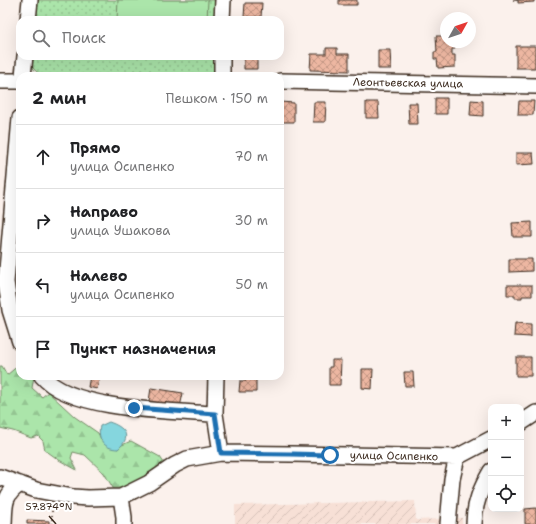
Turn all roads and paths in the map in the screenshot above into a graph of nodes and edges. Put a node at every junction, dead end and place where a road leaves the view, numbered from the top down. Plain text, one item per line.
1 (30, 0) edge
2 (222, 0) edge
3 (28, 16) edge
4 (222, 16) edge
5 (25, 60) edge
6 (222, 60) edge
7 (24, 72) edge
8 (222, 72) edge
9 (0, 81) edge
10 (16, 81) edge
11 (284, 81) edge
12 (536, 86) edge
13 (16, 165) edge
14 (16, 329) edge
15 (47, 380) edge
16 (216, 380) edge
17 (215, 414) junction
18 (489, 440) edge
19 (221, 453) junction
20 (457, 457) junction
21 (488, 476) edge
22 (0, 477) edge
23 (20, 484) junction
24 (52, 493) junction
25 (121, 498) junction
26 (4, 524) edge
27 (52, 524) edge
28 (124, 524) edge
29 (448, 524) edge
30 (474, 524) edge

1 - 3 street
2 - 4 street
5 - 7 street
6 - 8 street
9 - 10 street
11 - 12 street, Леонтьевская улица
13 - 14 street
15 - 17 street
16 - 17 street
17 - 19 street
18 - 20 street, улица Осипенко
19 - 20 street, улица Осипенко
19 - 25 street, улица Осипенко
20 - 29 street
21 - 30 street
22 - 23 street
23 - 24 street
23 - 26 street
24 - 25 street
24 - 27 path
25 - 28 street

